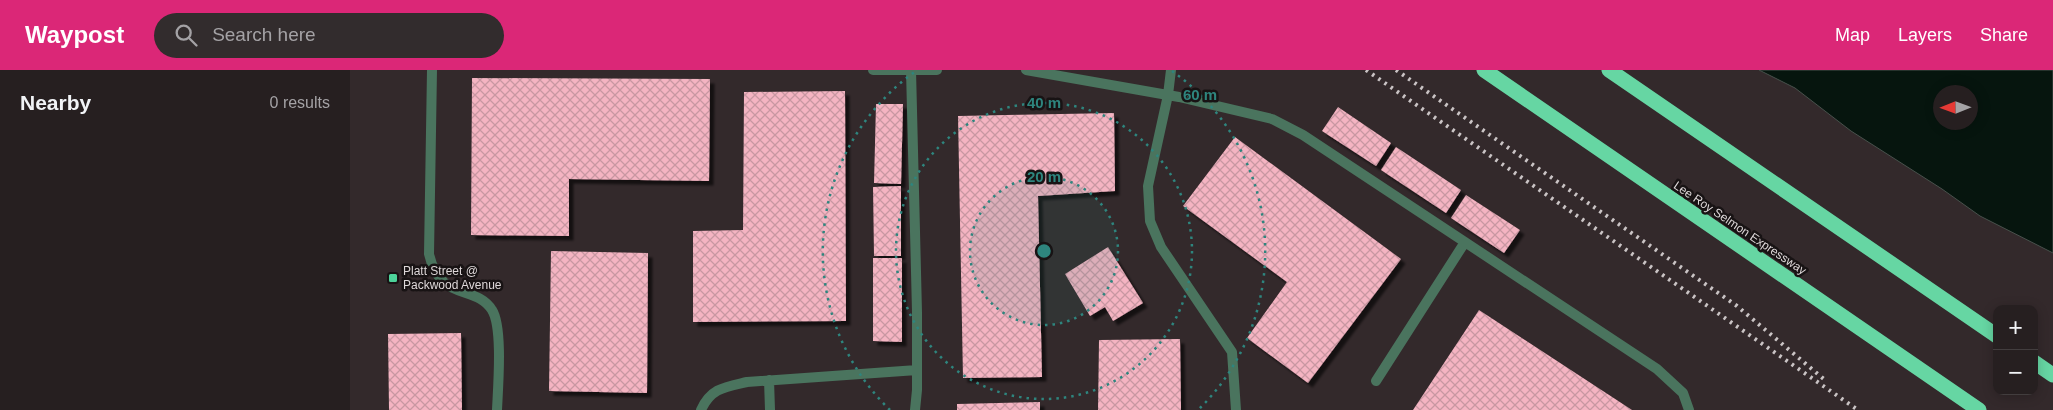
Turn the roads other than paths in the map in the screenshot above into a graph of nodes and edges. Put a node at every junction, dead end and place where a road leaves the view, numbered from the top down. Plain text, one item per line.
1 (432, 70) edge
2 (873, 70) edge
3 (911, 70) edge
4 (937, 70) edge
5 (1026, 70) edge
6 (1171, 70) edge
7 (1484, 70) edge
8 (1609, 70) edge
9 (1168, 95) junction
10 (1465, 242) junction
11 (1993, 333) edge
12 (2038, 365) edge
13 (917, 370) junction
14 (2053, 375) edge
15 (769, 380) junction
16 (1376, 381) dead end
17 (497, 410) edge
18 (701, 410) edge
19 (770, 410) edge
20 (915, 410) edge
21 (1236, 410) edge
22 (1689, 410) edge
23 (1979, 410) edge

1 - 17 lane
2 - 3 lane
3 - 4 lane
3 - 13 lane
5 - 9 lane
6 - 9 lane
7 - 23 highway, Lee Roy Selmon Expressway
8 - 11 highway
9 - 10 lane
9 - 21 lane
10 - 16 lane
10 - 22 lane
12 - 14 highway
13 - 15 lane
13 - 20 lane
15 - 18 lane
15 - 19 lane

